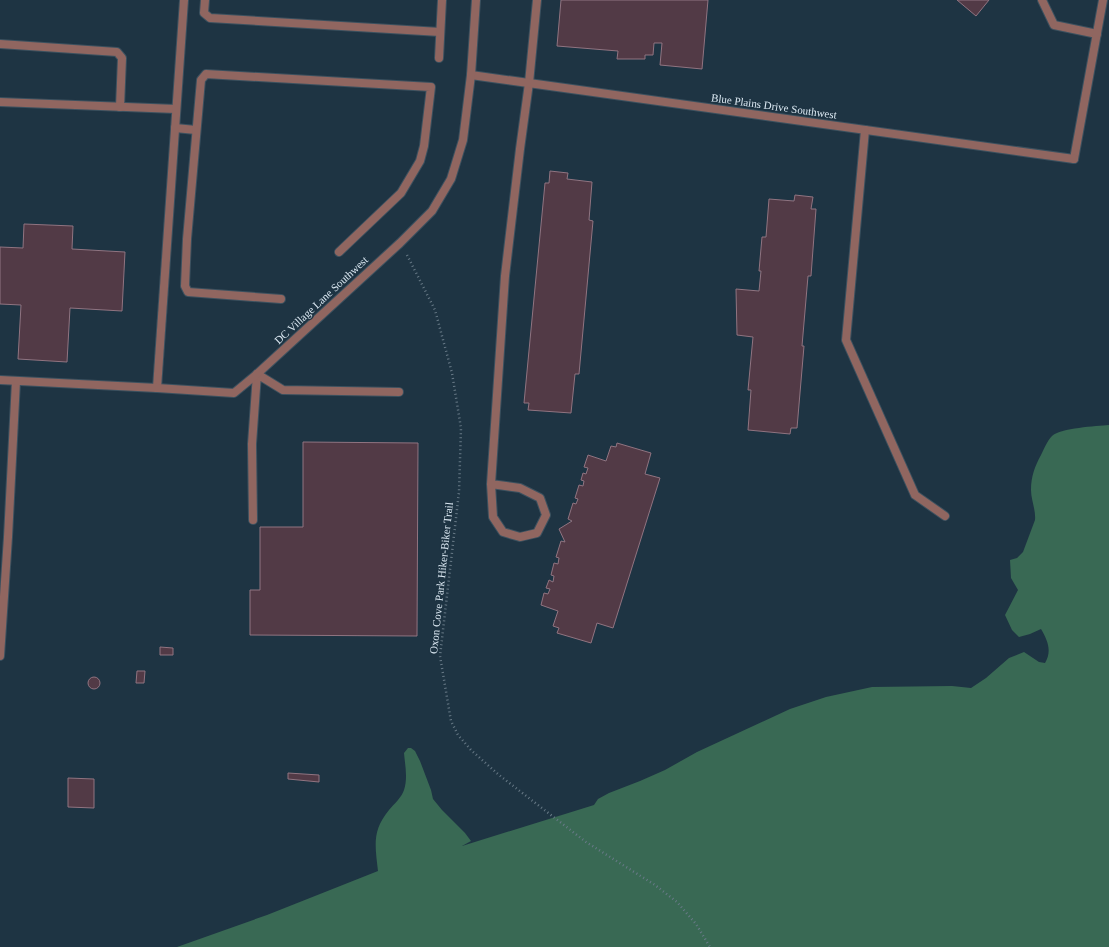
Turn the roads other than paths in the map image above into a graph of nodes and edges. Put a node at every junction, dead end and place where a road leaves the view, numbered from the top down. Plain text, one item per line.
1 (184, 0) edge
2 (204, 0) edge
3 (442, 0) edge
4 (476, 0) edge
5 (537, 0) edge
6 (1042, 0) edge
7 (1104, 0) edge
8 (440, 32) junction
9 (1097, 34) junction
10 (0, 44) edge
11 (439, 58) dead end
12 (471, 75) junction
13 (529, 83) junction
14 (0, 102) edge
15 (120, 107) junction
16 (176, 109) junction
17 (175, 128) junction
18 (196, 130) junction
19 (865, 130) junction
20 (339, 252) dead end
21 (281, 299) dead end
22 (257, 374) junction
23 (0, 380) edge
24 (16, 381) junction
25 (157, 388) junction
26 (399, 392) dead end
27 (491, 484) junction
28 (945, 516) dead end
29 (253, 520) dead end
30 (0, 656) edge

1 - 16 street
2 - 8 street
3 - 8 street
4 - 12 street, DC Village Lane Southwest
5 - 13 street
6 - 9 street
7 - 9 street
8 - 11 street
9 - 19 street, Blue Plains Drive Southwest
10 - 15 street
12 - 13 street, Blue Plains Drive Southwest
12 - 22 street, DC Village Lane Southwest
13 - 19 street, Blue Plains Drive Southwest
13 - 27 street
14 - 15 street
15 - 16 street
16 - 17 street
17 - 18 street
17 - 25 street
18 - 20 street
18 - 21 street
19 - 28 street
22 - 25 street, DC Village Lane Southwest
22 - 26 street
22 - 29 street
23 - 24 street, DC Village Lane Southwest
24 - 25 street, DC Village Lane Southwest
24 - 30 street
27 - 27 street

